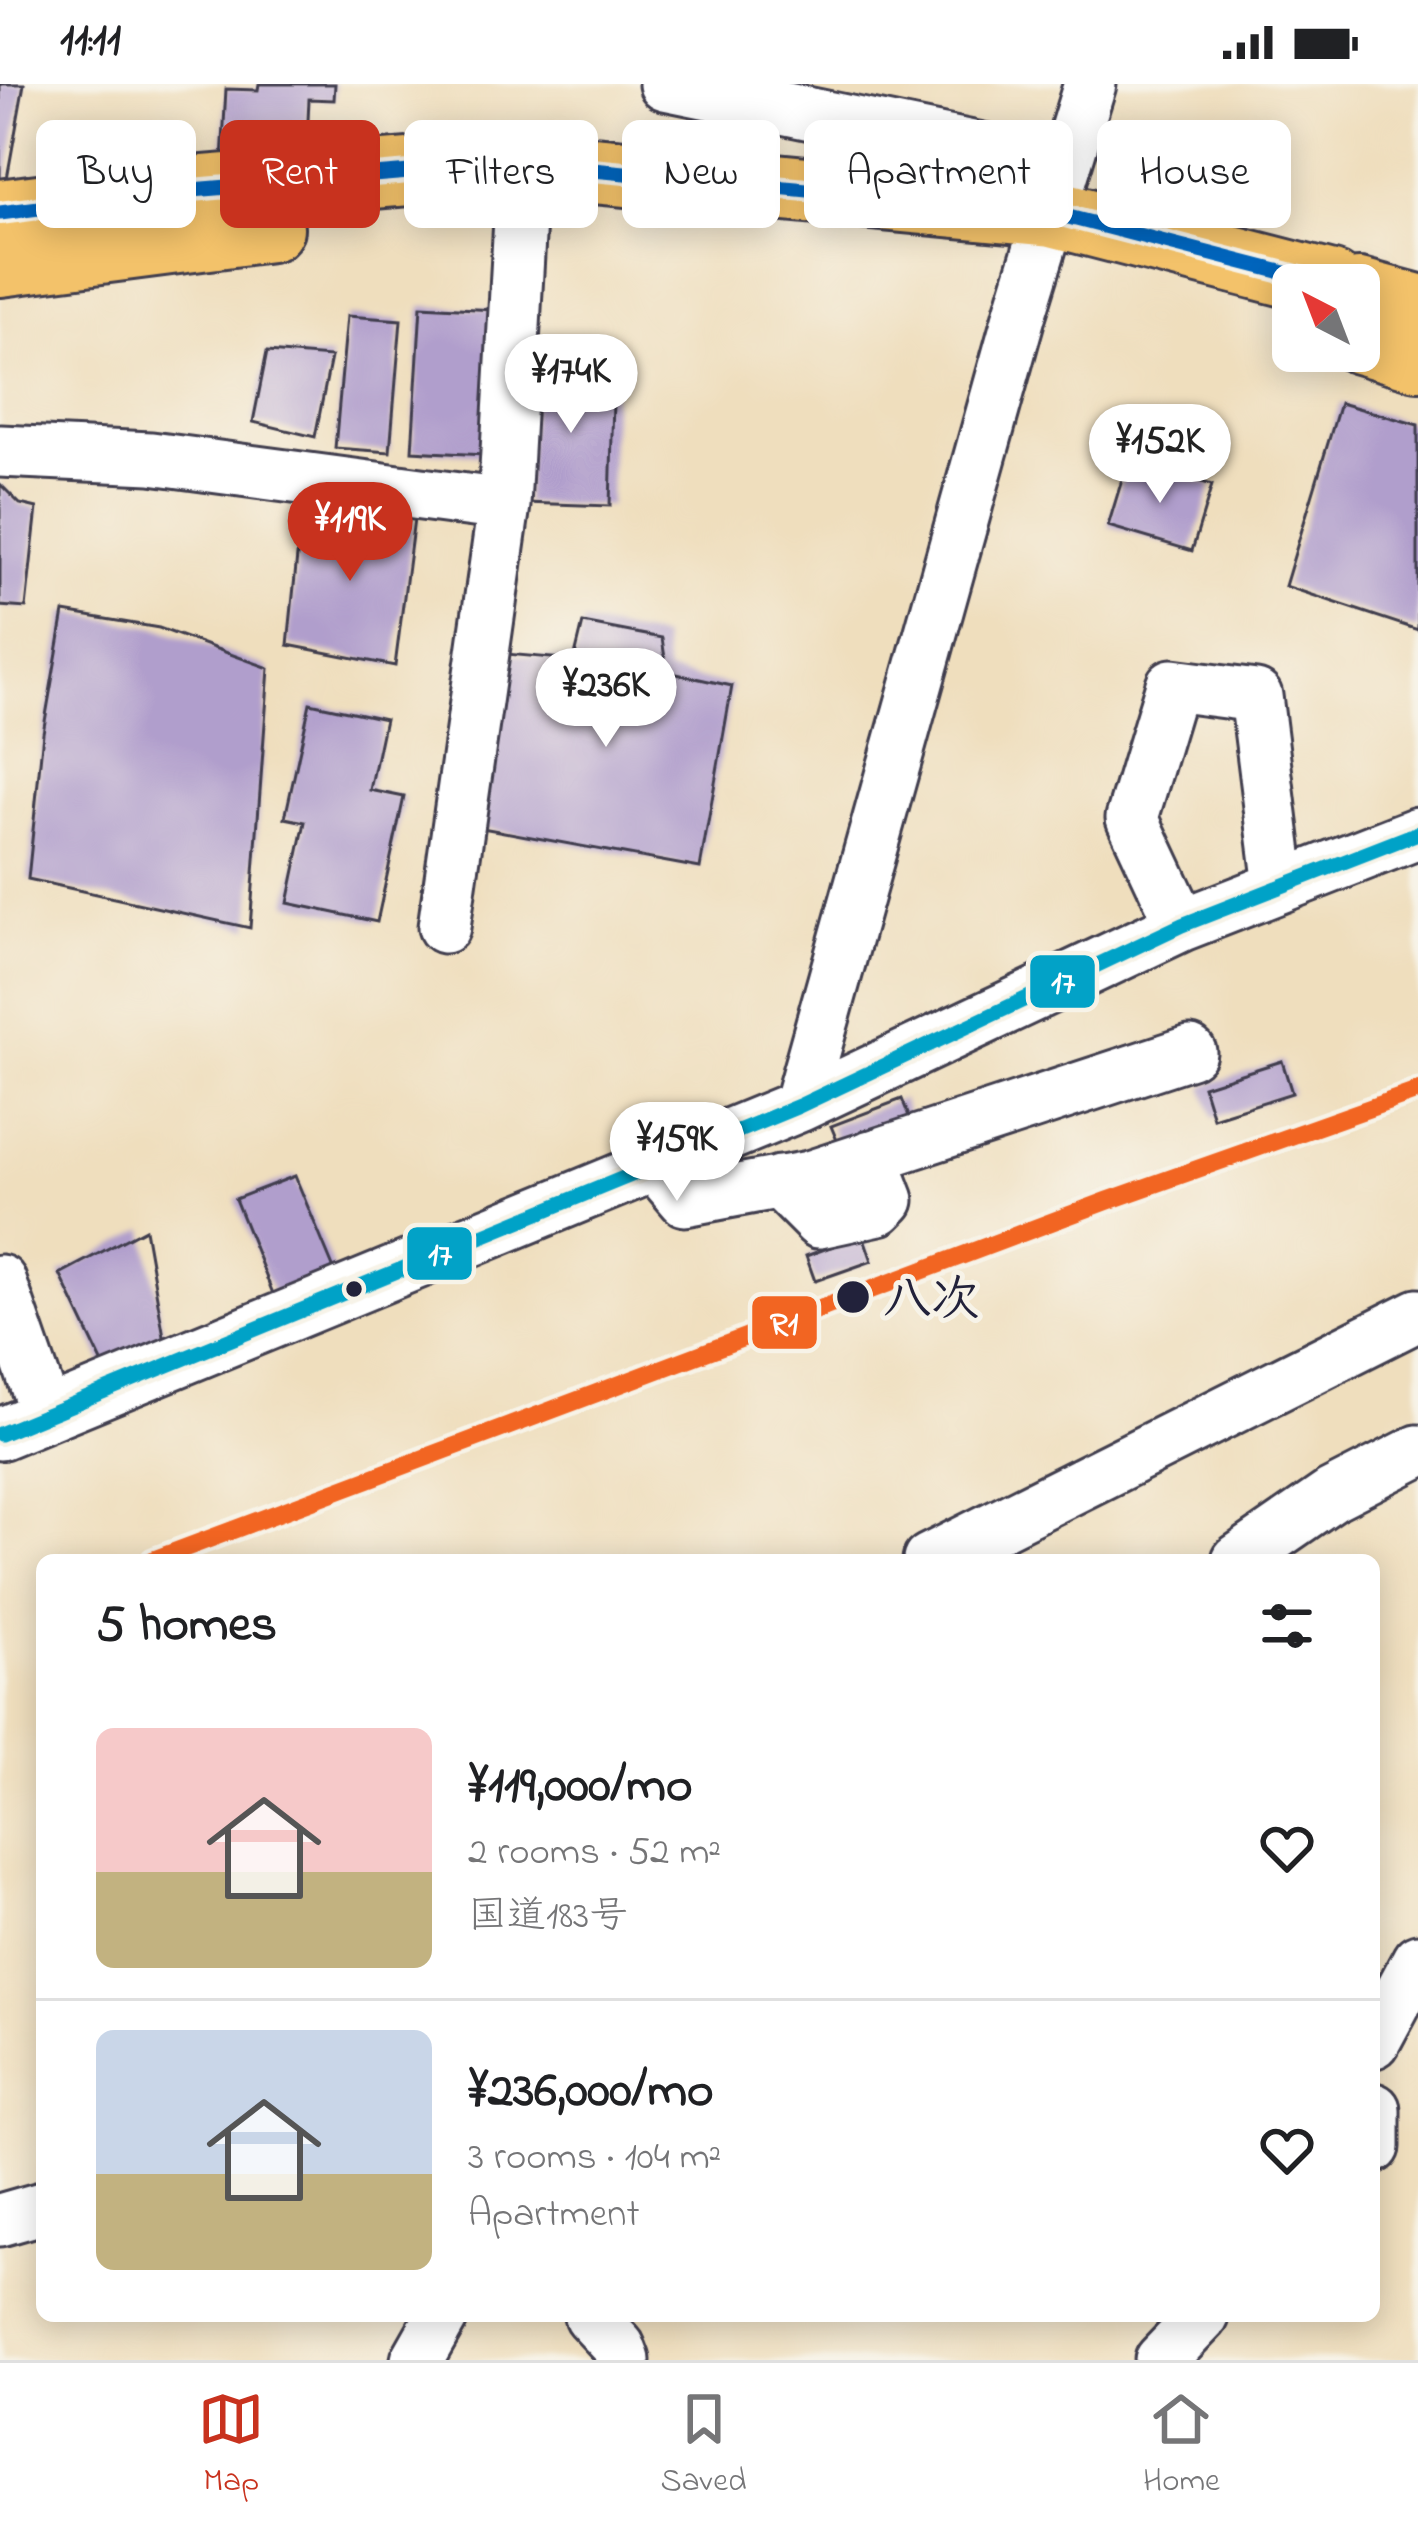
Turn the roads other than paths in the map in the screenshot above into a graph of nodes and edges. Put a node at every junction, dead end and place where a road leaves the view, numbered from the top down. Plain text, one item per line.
1 (664, 84) edge
2 (1090, 84) edge
3 (804, 130) edge
4 (1073, 141) edge
5 (804, 189) edge
6 (598, 202) edge
7 (804, 206) edge
8 (0, 213) edge
9 (404, 215) edge
10 (1073, 217) edge
11 (1073, 221) edge
12 (519, 228) edge
13 (1047, 228) edge
14 (0, 263) edge
15 (1272, 269) edge
16 (1380, 298) edge
17 (1418, 308) edge
18 (1272, 311) edge
19 (1380, 346) edge
20 (1418, 357) edge
21 (0, 451) edge
22 (504, 506) junction
23 (1418, 833) edge
24 (1297, 880) junction
25 (1182, 925) junction
26 (444, 927) dead end
27 (1190, 1052) dead end
28 (799, 1106) junction
29 (656, 1166) junction
30 (0, 1281) edge
31 (1418, 1315) edge
32 (46, 1414) junction
33 (0, 1434) edge
34 (1418, 1450) edge
35 (940, 1554) edge
36 (1247, 1554) edge
37 (1418, 1960) edge
38 (1380, 2031) edge
39 (36, 2210) edge
40 (0, 2220) edge
41 (439, 2322) edge
42 (596, 2322) edge
43 (1197, 2322) edge
44 (417, 2360) edge
45 (624, 2360) edge
46 (1160, 2360) edge

1 - 3 street
2 - 4 street
5 - 8 highway
6 - 7 highway
9 - 14 highway
10 - 15 highway
11 - 18 highway
12 - 22 street
13 - 28 street
16 - 17 highway
19 - 20 highway
21 - 22 street
22 - 26 street
23 - 24 street
24 - 25 street
24 - 25 street
25 - 28 street
27 - 29 street
28 - 29 street
29 - 32 street
30 - 32 street
31 - 35 street
32 - 33 street
34 - 36 street
37 - 38 street
39 - 40 street
41 - 44 street
42 - 45 street
43 - 46 street

